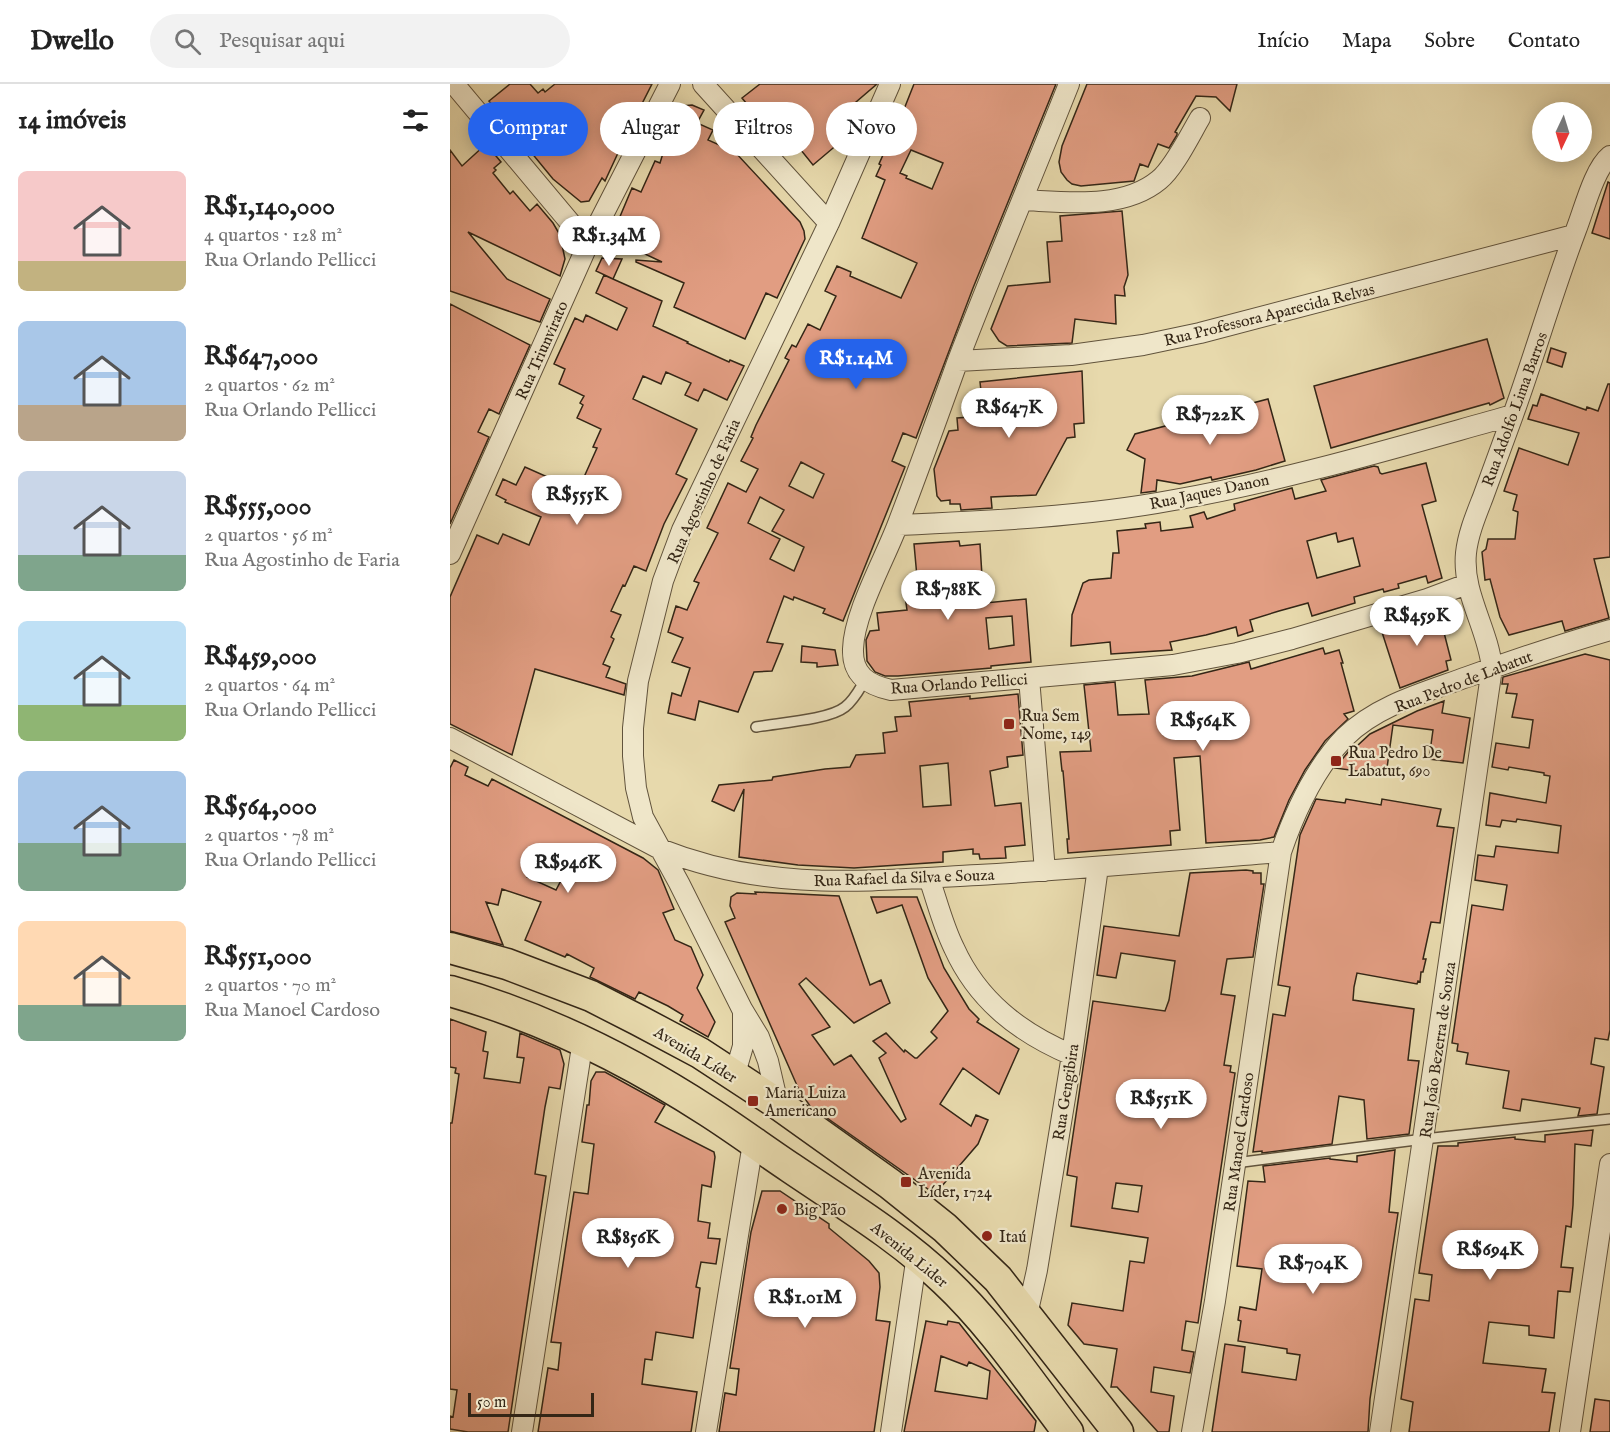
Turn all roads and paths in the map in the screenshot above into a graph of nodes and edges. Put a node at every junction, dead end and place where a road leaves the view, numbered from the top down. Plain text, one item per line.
1 (454, 84) edge
2 (670, 84) edge
3 (703, 84) edge
4 (890, 84) edge
5 (1069, 84) edge
6 (1200, 118) dead end
7 (1610, 156) edge
8 (1023, 200) junction
9 (829, 223) junction
10 (1574, 235) junction
11 (588, 244) junction
12 (958, 362) junction
13 (1513, 415) junction
14 (898, 525) junction
15 (450, 554) edge
16 (1467, 584) junction
17 (1610, 630) edge
18 (1492, 668) junction
19 (1029, 678) junction
20 (865, 680) junction
21 (756, 727) dead end
22 (450, 738) edge
23 (660, 849) junction
24 (1281, 852) junction
25 (1098, 867) junction
26 (1045, 871) junction
27 (929, 878) junction
28 (450, 948) edge
29 (450, 991) edge
30 (742, 1009) junction
31 (583, 1041) junction
32 (1072, 1055) junction
33 (734, 1077) junction
34 (778, 1104) junction
35 (1610, 1119) edge
36 (1424, 1138) junction
37 (753, 1143) junction
38 (1235, 1164) junction
39 (1610, 1164) edge
40 (917, 1255) junction
41 (1027, 1315) junction
42 (522, 1432) edge
43 (706, 1432) edge
44 (891, 1432) edge
45 (1068, 1432) edge
46 (1118, 1432) edge
47 (1192, 1432) edge
48 (1380, 1432) edge
49 (1570, 1432) edge

1 - 11 street
2 - 11 street, Rua Triunvirato
3 - 9 street
4 - 9 street, Rua Agostinho de Faria
5 - 8 street
6 - 8 street
7 - 10 street, Rua Adolfo Lima Barros
8 - 12 street
9 - 23 street, Rua Agostinho de Faria
10 - 12 street, Rua Professora Aparecida Relvas
10 - 13 street, Rua Adolfo Lima Barros
11 - 15 street, Rua Triunvirato
12 - 14 street
13 - 14 street, Rua Jaques Danon
13 - 16 street, Rua Adolfo Lima Barros
14 - 20 street
16 - 18 street, Rua Adolfo Lima Barros
16 - 19 street, Rua Orlando Pellicci
17 - 18 street, Rua Pedro de Labatut
18 - 24 street, Rua Pedro de Labatut
18 - 36 street, Rua João Bezerra de Souza
19 - 20 street, Rua Orlando Pellicci
19 - 26 street
20 - 21 lane
22 - 23 street, Rua Rafael da Silva e Souza
23 - 27 street, Rua Rafael da Silva e Souza
23 - 30 street, Rua Agostinho de Faria
24 - 25 street, Rua Rafael da Silva e Souza
24 - 38 street, Rua Manoel Cardoso
25 - 26 street, Rua Rafael da Silva e Souza
25 - 32 street, Rua Gengibira
26 - 27 street, Rua Rafael da Silva e Souza
27 - 32 street
28 - 33 main road, Avenida Líder
29 - 31 main road
30 - 33 street, Rua Agostinho de Faria
30 - 34 street, Rua Agostinho de Faria
31 - 37 main road, Avenida Lider
31 - 42 street
32 - 41 street, Rua Gengibira
33 - 34 main road, Avenida Líder
34 - 41 main road, Avenida Líder
35 - 36 lane
36 - 38 lane
36 - 48 street, Rua João Bezerra de Souza
37 - 40 main road, Avenida Lider
37 - 43 street
38 - 47 street, Rua Manoel Cardoso
39 - 49 street
40 - 44 street
40 - 45 main road, Avenida Lider
41 - 46 main road

